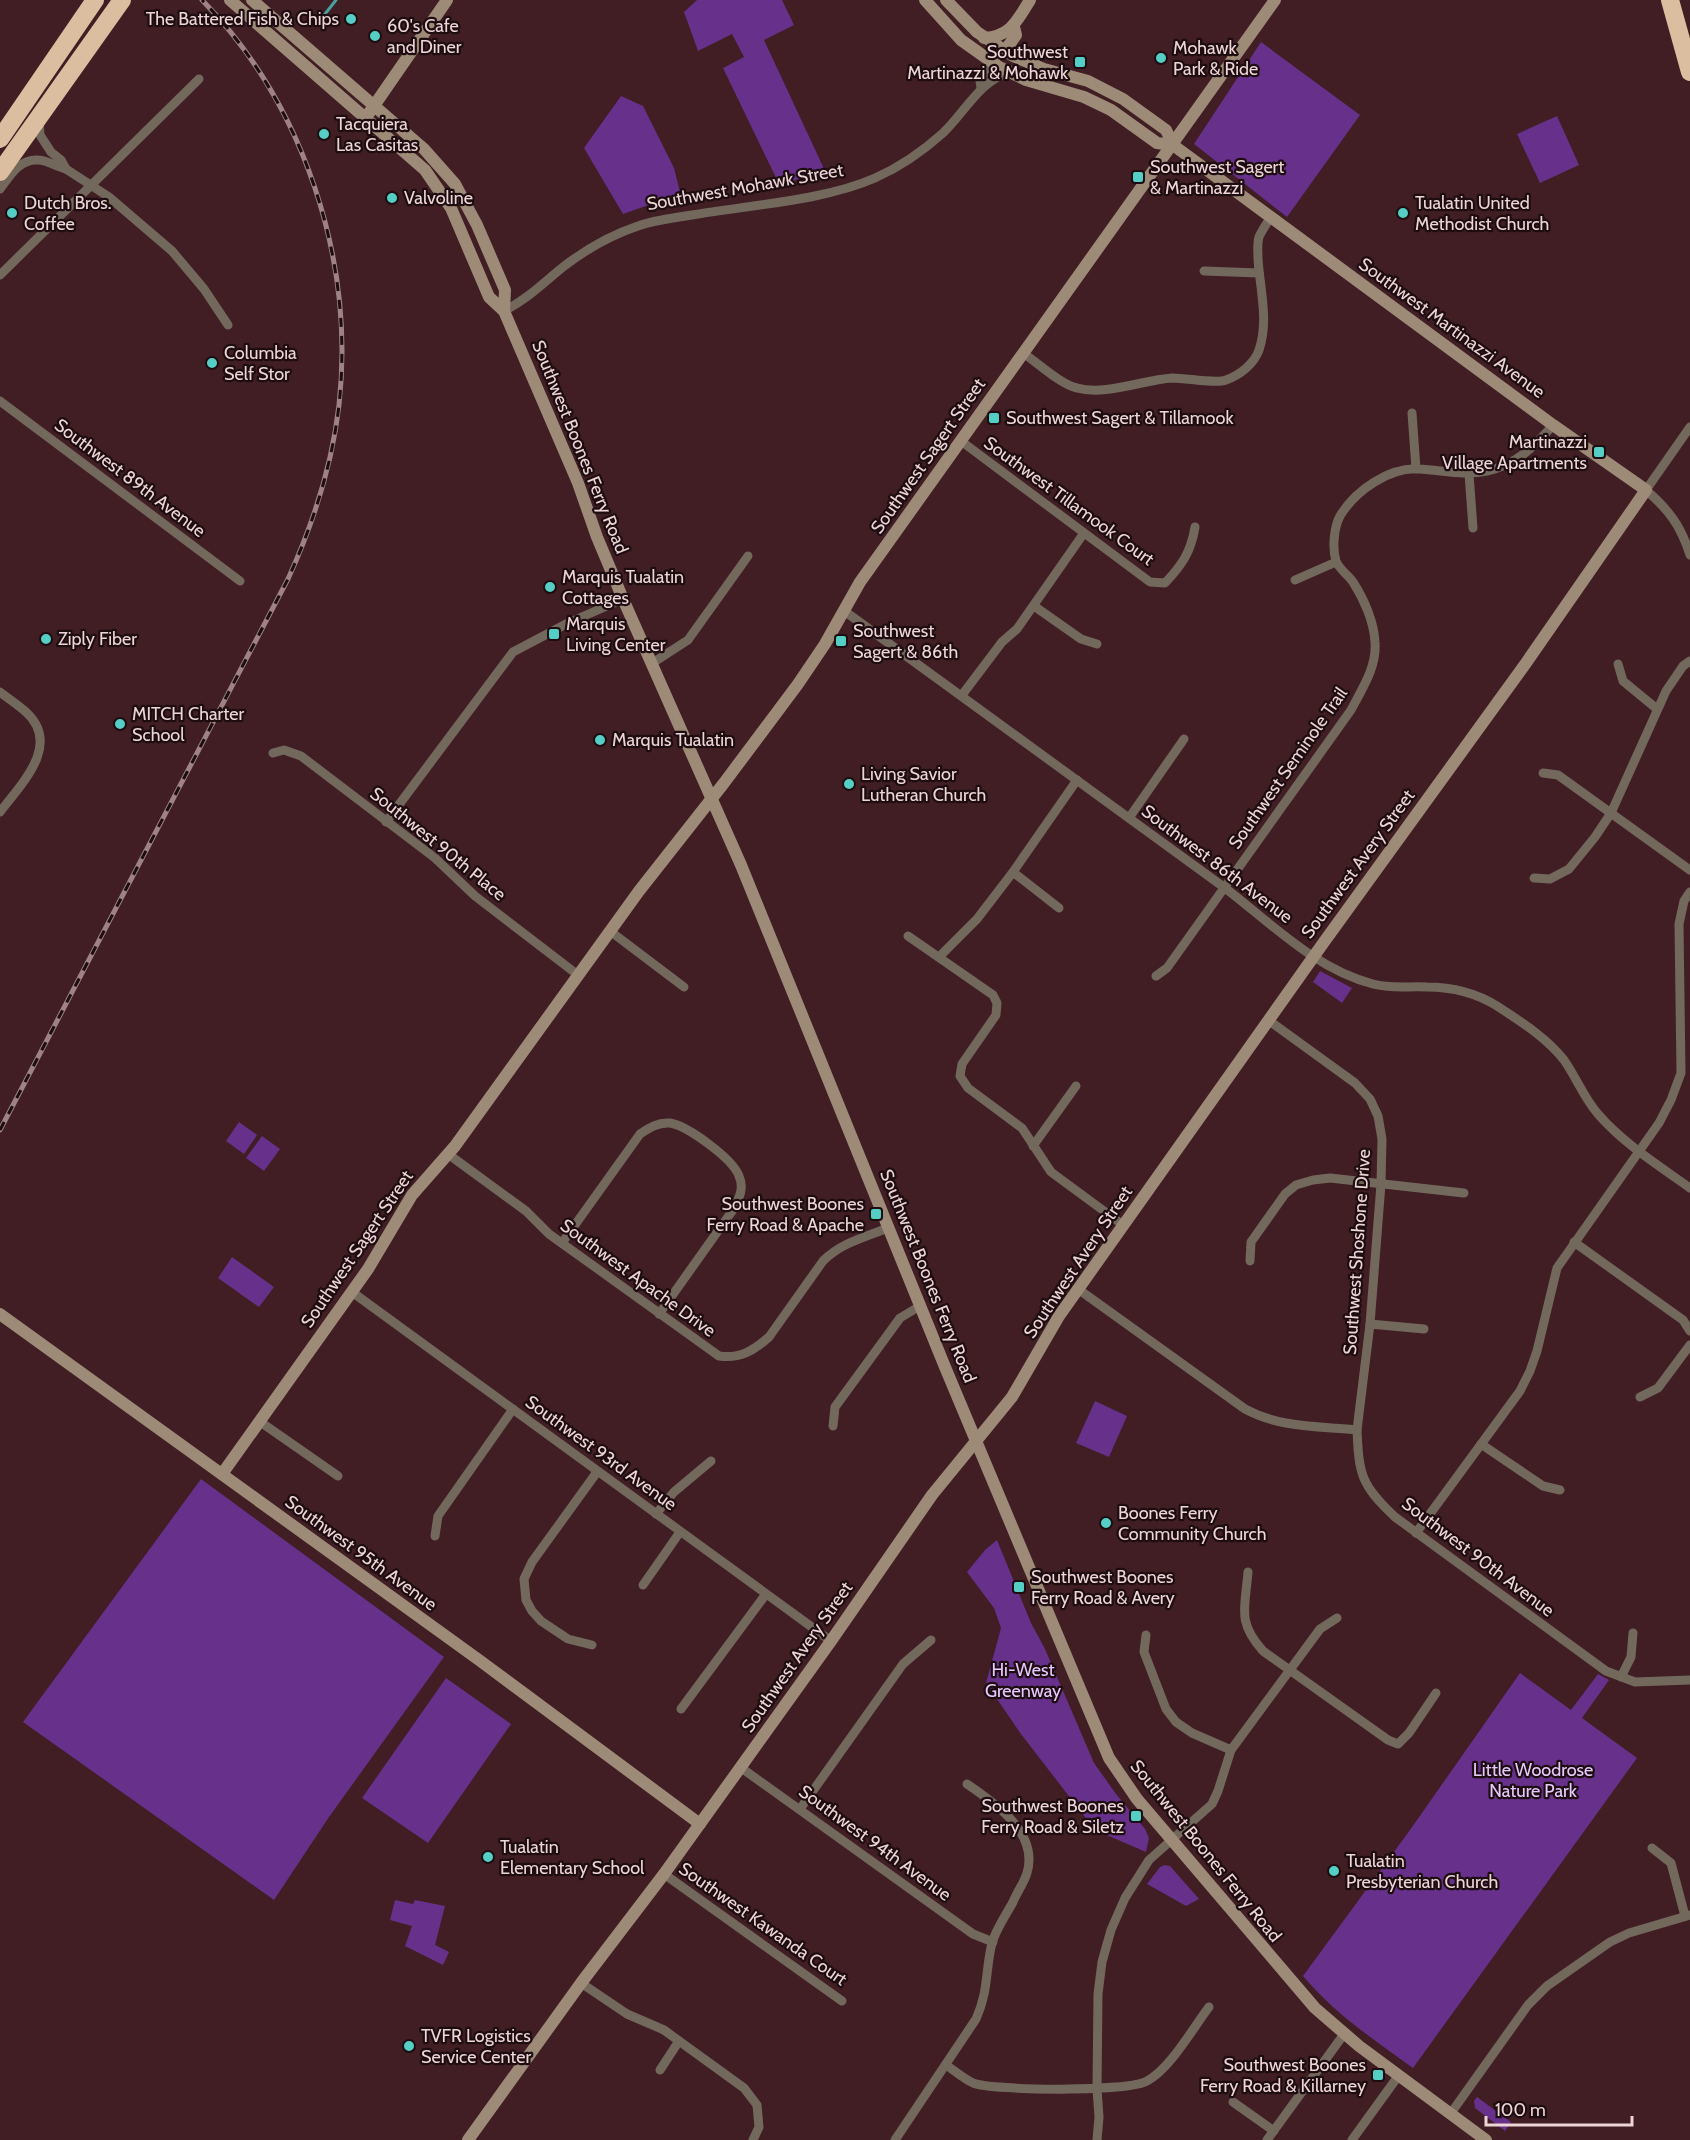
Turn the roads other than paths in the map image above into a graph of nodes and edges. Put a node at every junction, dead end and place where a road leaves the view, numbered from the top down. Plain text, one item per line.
1 (94, 0) edge
2 (122, 0) edge
3 (230, 0) edge
4 (252, 0) edge
5 (447, 0) edge
6 (925, 0) edge
7 (946, 0) edge
8 (1030, 0) edge
9 (1275, 0) edge
10 (1670, 0) edge
11 (1014, 27) junction
12 (984, 38) junction
13 (967, 45) junction
14 (1005, 51) junction
15 (991, 63) junction
16 (1690, 72) edge
17 (1008, 73) junction
18 (199, 79) dead end
19 (981, 88) junction
20 (373, 106) junction
21 (39, 117) junction
22 (366, 118) junction
23 (0, 139) edge
24 (1173, 145) junction
25 (66, 169) junction
26 (0, 172) edge
27 (91, 186) junction
28 (0, 189) edge
29 (1271, 217) junction
30 (1204, 271) dead end
31 (1259, 273) junction
32 (0, 275) edge
33 (504, 310) junction
34 (228, 325) dead end
35 (1023, 353) junction
36 (0, 401) edge
37 (1412, 413) dead end
38 (1553, 425) junction
39 (1690, 427) edge
40 (961, 441) junction
41 (1416, 469) junction
42 (1468, 474) junction
43 (1646, 490) junction
44 (1195, 527) dead end
45 (1473, 528) dead end
46 (1084, 533) junction
47 (748, 555) dead end
48 (1690, 555) edge
49 (1336, 562) junction
50 (1295, 579) dead end
51 (240, 580) dead end
52 (623, 599) junction
53 (1034, 606) junction
54 (843, 610) junction
55 (1097, 644) dead end
56 (1690, 661) edge
57 (651, 663) junction
58 (1618, 664) dead end
59 (0, 692) edge
60 (962, 696) junction
61 (1657, 709) junction
62 (1184, 739) dead end
63 (273, 753) dead end
64 (1543, 773) dead end
65 (1077, 780) junction
66 (712, 799) junction
67 (0, 812) edge
68 (1611, 813) junction
69 (1129, 818) junction
70 (386, 822) junction
71 (1690, 870) edge
72 (1013, 872) junction
73 (1534, 878) dead end
74 (1225, 888) junction
75 (1690, 892) edge
76 (1059, 908) dead end
77 (610, 931) junction
78 (908, 936) dead end
79 (1314, 956) junction
80 (939, 957) junction
81 (578, 975) junction
82 (1156, 976) dead end
83 (684, 987) dead end
84 (1268, 1020) junction
85 (1076, 1086) dead end
86 (1033, 1146) junction
87 (1638, 1151) junction
88 (448, 1154) junction
89 (1381, 1184) junction
90 (1690, 1188) edge
91 (1464, 1193) dead end
92 (1123, 1225) junction
93 (888, 1228) junction
94 (1574, 1242) junction
95 (562, 1244) junction
96 (1250, 1261) dead end
97 (1078, 1288) junction
98 (352, 1292) junction
99 (920, 1306) junction
100 (0, 1314) edge
101 (659, 1314) junction
102 (1370, 1324) junction
103 (1424, 1329) dead end
104 (1690, 1331) edge
105 (1690, 1345) edge
106 (1640, 1397) dead end
107 (513, 1409) junction
108 (260, 1421) junction
109 (833, 1426) dead end
110 (1357, 1430) junction
111 (976, 1442) junction
112 (1481, 1444) junction
113 (711, 1461) dead end
114 (597, 1472) junction
115 (222, 1474) junction
116 (338, 1476) dead end
117 (1560, 1490) dead end
118 (656, 1514) junction
119 (681, 1532) junction
120 (1416, 1533) junction
121 (435, 1536) dead end
122 (1248, 1572) dead end
123 (643, 1585) dead end
124 (766, 1594) junction
125 (1337, 1618) dead end
126 (1633, 1633) dead end
127 (1146, 1635) dead end
128 (931, 1640) dead end
129 (831, 1641) junction
130 (592, 1645) dead end
131 (1289, 1669) junction
132 (1621, 1677) junction
133 (1690, 1680) edge
134 (1436, 1693) dead end
135 (681, 1709) dead end
136 (1231, 1750) junction
137 (741, 1767) junction
138 (967, 1784) dead end
139 (801, 1809) junction
140 (700, 1824) junction
141 (1172, 1839) junction
142 (1652, 1848) dead end
143 (664, 1874) junction
144 (1688, 1916) edge
145 (993, 1942) junction
146 (581, 1983) junction
147 (842, 2001) dead end
148 (1209, 2007) dead end
149 (1344, 2034) junction
150 (679, 2041) junction
151 (946, 2065) junction
152 (660, 2070) dead end
153 (1399, 2075) junction
154 (1097, 2089) junction
155 (1233, 2102) dead end
156 (1451, 2114) junction
157 (1274, 2131) junction
158 (468, 2140) edge
159 (753, 2140) edge
160 (895, 2140) edge
161 (1097, 2140) edge
162 (1268, 2140) edge
163 (1352, 2140) edge
164 (1486, 2140) edge

1 - 23 highway
2 - 21 highway
3 - 22 main road, Southwest Boones Ferry Road
4 - 20 main road, Southwest Boones Ferry Road
5 - 20 main road
6 - 13 main road, Southwest Martinazzi Avenue
7 - 12 main road, Southwest Martinazzi Avenue
8 - 11 main road
9 - 24 main road, Southwest Sagert Street
10 - 16 highway
11 - 12 main road
11 - 14 main road
12 - 14 main road, Southwest Martinazzi Avenue
13 - 14 main road
13 - 15 main road, Southwest Martinazzi Avenue
14 - 24 main road, Southwest Martinazzi Avenue
15 - 17 main road, Southwest Martinazzi Avenue
15 - 19 street, Southwest Mohawk Street
17 - 19 street, Southwest Mohawk Street
17 - 24 main road, Southwest Martinazzi Avenue
18 - 27 street
19 - 33 street, Southwest Mohawk Street
20 - 22 main road
20 - 33 main road, Southwest Boones Ferry Road
21 - 25 street
21 - 26 highway
22 - 33 main road, Southwest Boones Ferry Road
24 - 29 main road, Southwest Martinazzi Avenue
24 - 35 main road, Southwest Sagert Street
25 - 27 street
25 - 28 street
27 - 32 street
27 - 34 street
29 - 31 street
29 - 38 main road, Southwest Martinazzi Avenue
30 - 31 street
31 - 35 street
33 - 52 main road, Southwest Boones Ferry Road
35 - 40 main road, Southwest Sagert Street
36 - 51 street, Southwest 89th Avenue
37 - 41 street
38 - 42 street
38 - 43 main road, Southwest Martinazzi Avenue
39 - 43 street, Southwest Avery Street
40 - 46 street, Southwest Tillamook Court
40 - 54 main road, Southwest Sagert Street
41 - 42 street
41 - 49 street
42 - 45 street
43 - 48 street, Southwest Martinazzi Avenue
43 - 79 main road, Southwest Avery Street
44 - 46 street, Southwest Tillamook Court
46 - 53 street
47 - 57 street
49 - 50 street
49 - 74 street, Southwest Seminole Trail
52 - 57 main road, Southwest Boones Ferry Road
52 - 70 street
53 - 55 street
53 - 60 street
54 - 60 street, Southwest 86th Avenue
54 - 66 main road, Southwest Sagert Street
56 - 61 street
57 - 66 main road, Southwest Boones Ferry Road
58 - 61 street
59 - 67 street
60 - 65 street, Southwest 86th Avenue
61 - 68 street
62 - 69 street
63 - 70 street, Southwest 90th Place
64 - 68 street
65 - 69 street, Southwest 86th Avenue
65 - 72 street
66 - 77 main road, Southwest Sagert Street
66 - 93 main road, Southwest Boones Ferry Road
68 - 71 street
68 - 73 street
69 - 74 street, Southwest 86th Avenue
70 - 81 street, Southwest 90th Place
72 - 76 street
72 - 80 street
74 - 79 street, Southwest 86th Avenue
74 - 82 street, Southwest Seminole Trail
75 - 87 street
77 - 81 main road, Southwest Sagert Street
77 - 83 street
78 - 80 street
79 - 84 main road, Southwest Avery Street
79 - 87 street, Southwest 86th Avenue
80 - 86 street
81 - 88 main road, Southwest Sagert Street
84 - 89 street, Southwest Shoshone Drive
84 - 92 main road, Southwest Avery Street
85 - 86 street
86 - 92 street
87 - 90 street, Southwest 86th Avenue
87 - 94 street
88 - 95 street, Southwest Apache Drive
88 - 98 main road, Southwest Sagert Street
89 - 91 street
89 - 96 street
89 - 102 street, Southwest Shoshone Drive
92 - 97 main road, Southwest Avery Street
93 - 99 main road, Southwest Boones Ferry Road
93 - 101 street, Southwest Apache Drive
94 - 104 street
94 - 112 street
95 - 101 street, Southwest Apache Drive
95 - 101 street
97 - 110 street
97 - 111 main road, Southwest Avery Street
98 - 107 street, Southwest 93rd Avenue
98 - 108 main road, Southwest Sagert Street
99 - 109 street
99 - 111 main road, Southwest Boones Ferry Road
100 - 115 main road, Southwest 95th Avenue
102 - 103 street
102 - 110 street, Southwest Shoshone Drive
105 - 106 street
107 - 114 street, Southwest 93rd Avenue
107 - 121 street
108 - 115 main road, Southwest Sagert Street
108 - 116 street
110 - 120 street, Southwest 90th Avenue
111 - 129 main road, Southwest Avery Street
111 - 141 main road, Southwest Boones Ferry Road
112 - 117 street
112 - 120 street
113 - 118 street
114 - 118 street, Southwest 93rd Avenue
114 - 130 street
115 - 140 main road, Southwest 95th Avenue
118 - 119 street, Southwest 93rd Avenue
119 - 123 street
119 - 124 street, Southwest 93rd Avenue
120 - 132 street, Southwest 90th Avenue
122 - 131 street
124 - 129 street, Southwest 93rd Avenue
124 - 135 street
125 - 131 street
126 - 132 street
127 - 136 street
128 - 139 street
129 - 137 main road, Southwest Avery Street
131 - 134 street
131 - 136 street
132 - 133 street, Southwest 90th Avenue
136 - 141 street
137 - 139 street, Southwest 94th Avenue
137 - 140 main road, Southwest Avery Street
138 - 145 street
139 - 145 street, Southwest 94th Avenue
140 - 143 main road, Southwest Avery Street
141 - 149 main road, Southwest Boones Ferry Road
141 - 154 street
142 - 144 street
143 - 146 main road, Southwest Avery Street
143 - 147 street, Southwest Kawanda Court
144 - 156 street
145 - 151 street
146 - 150 street
146 - 158 main road, Southwest Avery Street
148 - 154 street
149 - 153 main road, Southwest Boones Ferry Road
149 - 157 street
150 - 152 street
150 - 159 street
151 - 154 street
151 - 160 street
153 - 156 main road, Southwest Boones Ferry Road
153 - 163 street
154 - 161 street
155 - 157 street
156 - 164 main road, Southwest Boones Ferry Road
157 - 162 street

